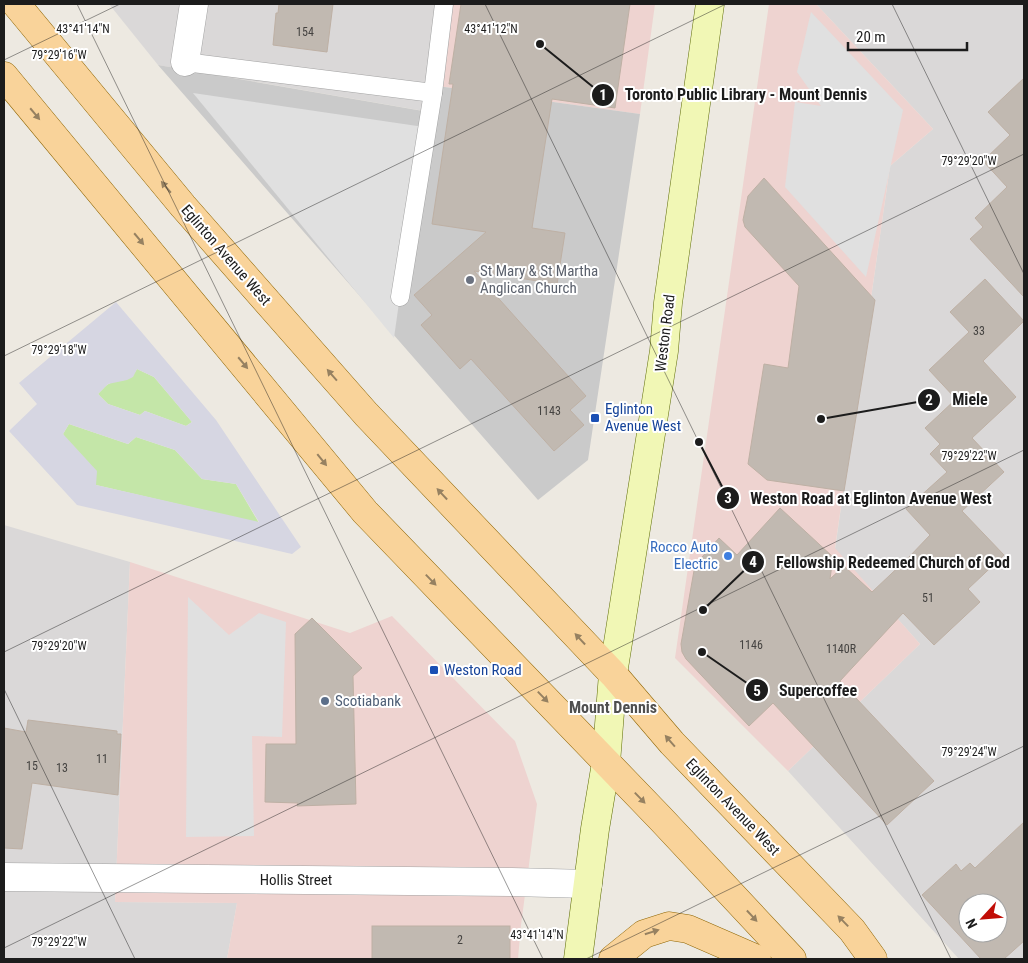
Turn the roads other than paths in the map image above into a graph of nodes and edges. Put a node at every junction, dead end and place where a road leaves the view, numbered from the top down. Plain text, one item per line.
1 (16, 4) edge
2 (194, 4) edge
3 (444, 4) edge
4 (710, 4) edge
5 (186, 62) joint
6 (4, 76) edge
7 (433, 93) junction
8 (400, 297) dead end
9 (614, 674) junction
10 (606, 763) junction
11 (4, 877) edge
12 (588, 884) junction
13 (578, 959) edge
14 (613, 959) edge
15 (757, 959) edge
16 (792, 959) edge
17 (873, 959) edge

9 -> 1 main road, Eglinton Avenue West
2 - 5 street
3 - 7 lane
4 - 9 main road, Weston Road
5 - 7 lane
6 -> 10 main road
7 - 8 lane
9 - 10 main road, Weston Road
17 -> 9 main road, Eglinton Avenue West
10 - 12 main road, Weston Road
10 -> 16 main road
11 - 12 street, Hollis Street
12 - 13 main road, Weston Road
14 -> 15 main road

